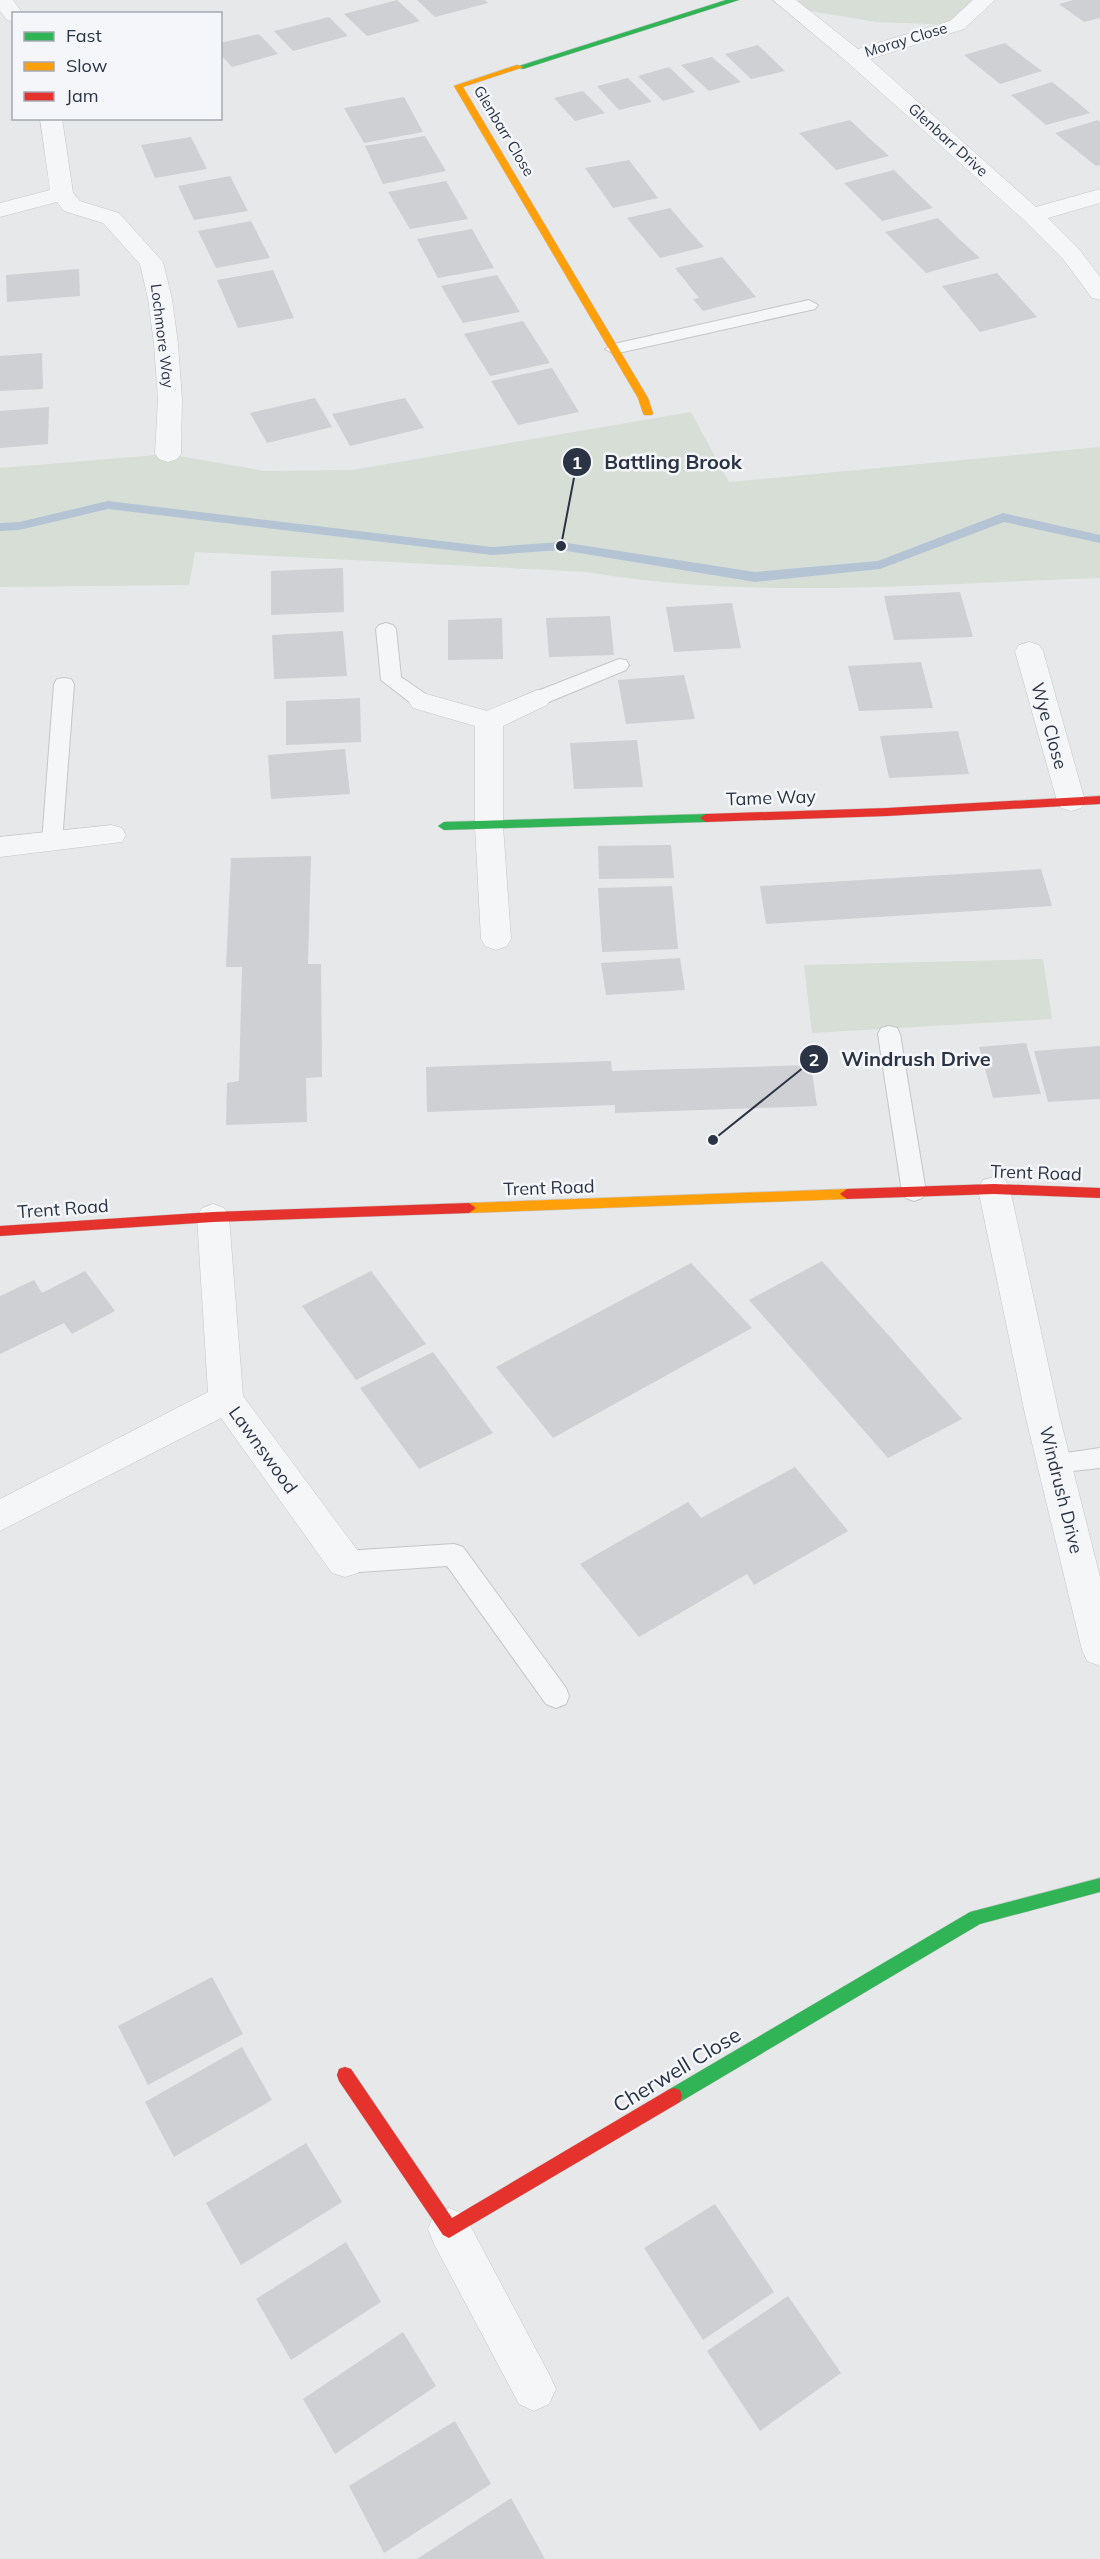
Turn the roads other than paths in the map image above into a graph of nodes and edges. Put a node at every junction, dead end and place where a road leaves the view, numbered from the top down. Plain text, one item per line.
1 (3, 0) edge
2 (735, 0) edge
3 (783, 0) edge
4 (985, 0) edge
5 (12, 13) edge
6 (855, 57) junction
7 (51, 120) edge
8 (62, 194) junction
9 (1100, 196) edge
10 (0, 210) edge
11 (1032, 215) junction
12 (1100, 293) edge
13 (809, 305) dead end
14 (614, 349) junction
15 (648, 413) dead end
16 (168, 454) dead end
17 (386, 630) dead end
18 (1029, 651) dead end
19 (619, 665) dead end
20 (64, 684) dead end
21 (537, 699) joint
22 (423, 702) joint
23 (489, 721) junction
24 (1100, 800) edge
25 (1071, 801) junction
26 (444, 826) dead end
27 (489, 826) junction
28 (111, 835) dead end
29 (52, 842) junction
30 (0, 847) edge
31 (496, 939) dead end
32 (889, 1034) dead end
33 (994, 1189) junction
34 (914, 1192) junction
35 (1100, 1193) edge
36 (213, 1217) junction
37 (0, 1231) edge
38 (226, 1400) junction
39 (1100, 1458) edge
40 (1054, 1463) junction
41 (0, 1516) edge
42 (345, 1562) joint
43 (1100, 1650) edge
44 (556, 1696) dead end
45 (1100, 1886) edge
46 (345, 2074) dead end
47 (449, 2229) junction
48 (534, 2390) dead end

1 - 5 street
2 - 14 street, Glenbarr Close
3 - 6 street, Glenbarr Drive
4 - 6 street, Moray Close
6 - 11 street, Glenbarr Drive
7 - 8 street
8 - 10 street
8 - 16 street, Lochmore Way
9 - 11 street
11 - 12 street, Glenbarr Drive
13 - 14 lane
14 - 15 street, Glenbarr Close
17 - 22 lane
18 - 25 street, Wye Close
19 - 21 lane
20 - 29 lane
21 - 23 street
22 - 23 street
23 - 27 street
24 - 25 street, Tame Way
25 - 27 street, Tame Way
26 - 27 street, Tame Way
27 - 31 street
28 - 29 street
29 - 30 street
32 - 34 lane
33 - 34 street, Trent Road
33 - 35 street, Trent Road
33 - 40 street, Windrush Drive
34 - 36 street, Trent Road
36 - 37 street, Trent Road
36 - 38 street, Lawnswood
38 - 41 street
38 - 42 street, Lawnswood
39 - 40 lane
40 - 43 street, Windrush Drive
42 - 44 lane
45 - 47 street, Cherwell Close
46 - 47 street
47 - 48 street

